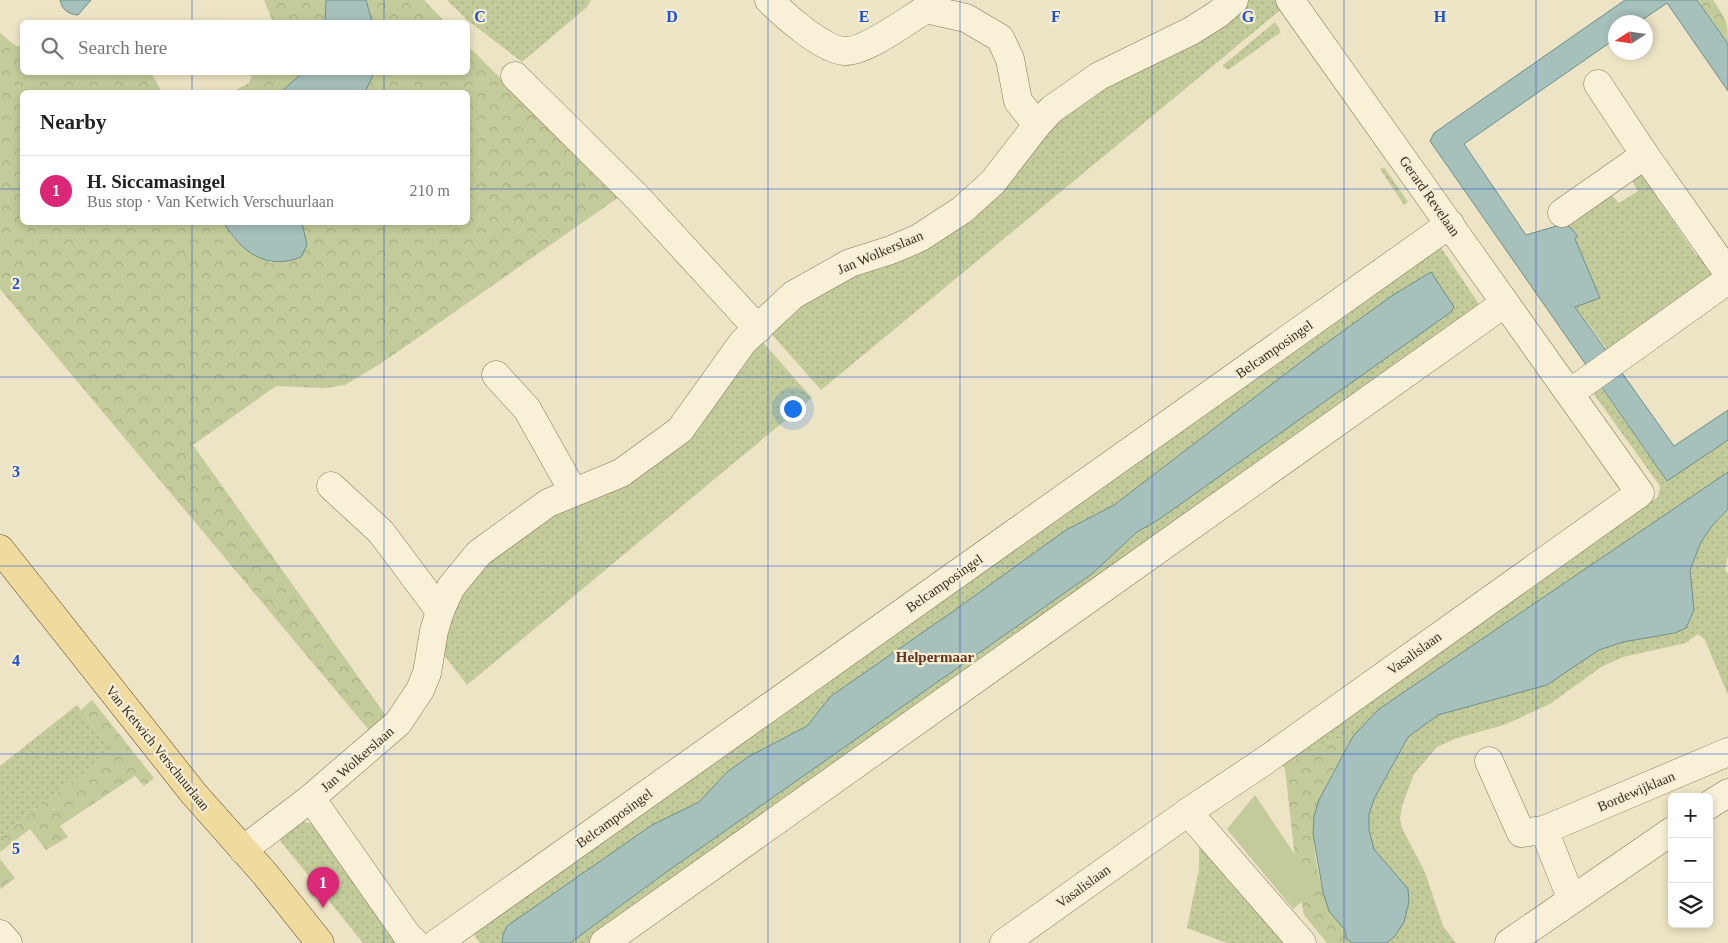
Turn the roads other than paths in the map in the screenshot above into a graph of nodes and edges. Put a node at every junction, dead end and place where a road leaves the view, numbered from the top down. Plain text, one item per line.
1 (769, 0) edge
2 (1234, 0) edge
3 (1290, 0) edge
4 (927, 5) edge
5 (515, 76) dead end
6 (1598, 84) dead end
7 (1037, 125) junction
8 (1646, 155) junction
9 (1562, 213) dead end
10 (1450, 224) junction
11 (1728, 274) edge
12 (1728, 280) edge
13 (1505, 303) junction
14 (758, 329) junction
15 (496, 375) dead end
16 (1578, 388) junction
17 (331, 486) dead end
18 (573, 491) junction
19 (1640, 493) joint
20 (0, 549) edge
21 (440, 611) junction
22 (1728, 752) edge
23 (1489, 762) dead end
24 (1728, 793) edge
25 (311, 798) junction
26 (1713, 803) edge
27 (1188, 812) junction
28 (1544, 830) junction
29 (1668, 834) edge
30 (243, 850) junction
31 (1571, 898) junction
32 (0, 934) edge
33 (411, 939) edge
34 (313, 941) edge
35 (8, 943) edge
36 (437, 943) edge
37 (604, 943) edge
38 (1004, 943) edge
39 (1302, 943) edge
40 (1509, 943) edge

1 - 4 street
2 - 7 street, Jan Wolkerslaan
3 - 10 street, Gerard Revelaan
4 - 7 street
5 - 14 street
6 - 8 street
7 - 14 street, Jan Wolkerslaan
8 - 9 street
8 - 11 street
10 - 13 street, Gerard Revelaan
10 - 36 street, Belcamposingel
12 - 16 street
13 - 16 street, Gerard Revelaan
13 - 37 street
14 - 18 street, Jan Wolkerslaan
15 - 18 street
16 - 19 street, Gerard Revelaan
17 - 21 street
18 - 21 street, Jan Wolkerslaan
19 - 27 street, Vasalislaan
20 - 30 main road, Van Ketwich Verschuurlaan
21 - 25 street, Jan Wolkerslaan
22 - 28 street, Bordewijklaan
23 - 28 street, Bordewijklaan
24 - 26 street
25 - 30 street, Jan Wolkerslaan
25 - 33 street
27 - 38 street, Vasalislaan
27 - 39 street
28 - 31 street
29 - 31 street
30 - 34 main road, Van Ketwich Verschuurlaan
31 - 40 street
32 - 35 street

